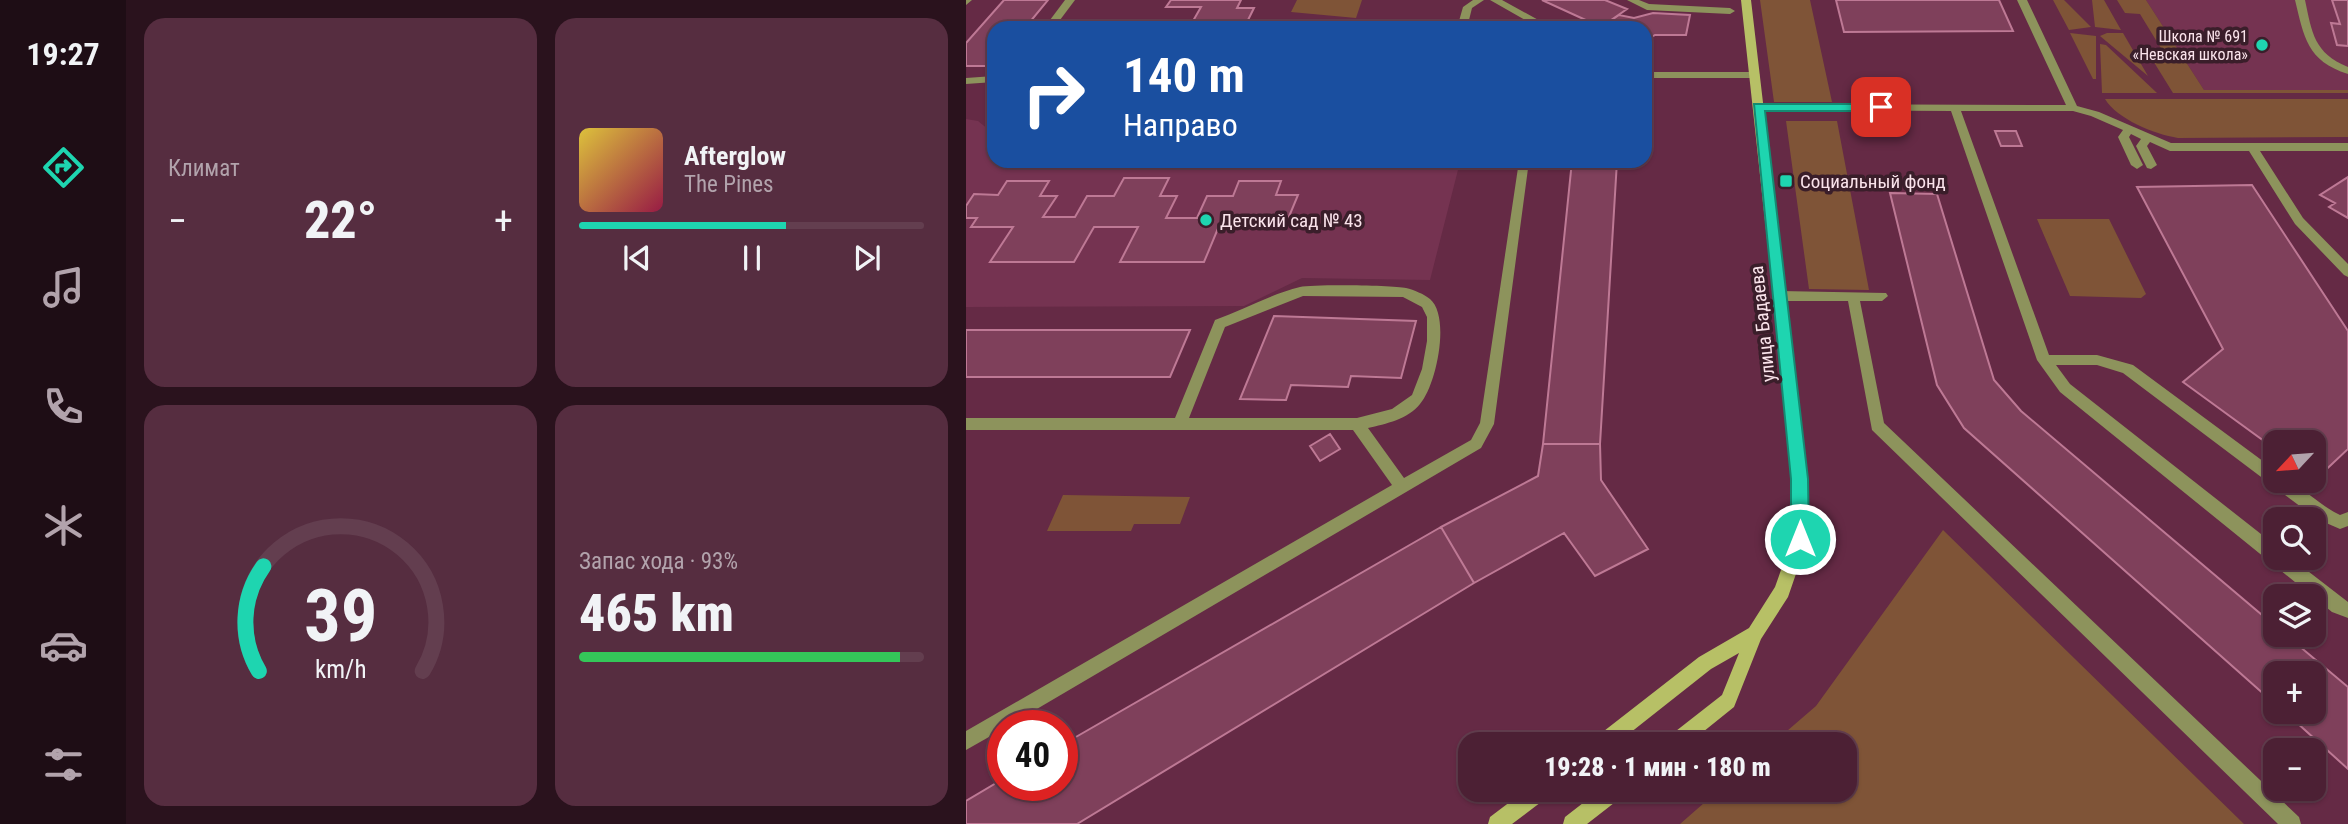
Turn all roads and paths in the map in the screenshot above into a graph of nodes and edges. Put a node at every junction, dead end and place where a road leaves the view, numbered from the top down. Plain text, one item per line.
1 (1070, 0) edge
2 (1479, 0) edge
3 (1495, 0) edge
4 (1632, 0) edge
5 (1746, 0) edge
6 (2022, 0) edge
7 (2300, 0) edge
8 (1730, 11) dead end
9 (1054, 21) edge
10 (1464, 21) edge
11 (1534, 21) edge
12 (2348, 71) edge
13 (1652, 75) edge
14 (1755, 75) junction
15 (987, 80) edge
16 (966, 81) edge
17 (1758, 107) junction
18 (1955, 108) junction
19 (2073, 108) junction
20 (2129, 130) junction
21 (2147, 139) junction
22 (2253, 148) junction
23 (2348, 148) edge
24 (2137, 165) dead end
25 (2151, 165) dead end
26 (1523, 168) edge
27 (2348, 272) edge
28 (1780, 296) junction
29 (1853, 296) junction
30 (1882, 296) dead end
31 (2044, 360) junction
32 (966, 424) edge
33 (1357, 424) junction
34 (1179, 425) junction
35 (2263, 470) edge
36 (1402, 488) junction
37 (2296, 494) edge
38 (2348, 519) edge
39 (2263, 546) edge
40 (2293, 570) edge
41 (2348, 610) edge
42 (1755, 634) junction
43 (1616, 732) edge
44 (1689, 732) edge
45 (966, 741) edge
46 (1525, 802) edge
47 (1600, 802) edge
48 (1497, 824) edge
49 (1572, 824) edge
50 (2291, 824) edge

1 - 9 lane
2 - 10 lane
3 - 11 lane
4 - 8 lane
5 - 14 street, улица Бадаева
6 - 19 lane
7 - 12 lane
13 - 14 lane
14 - 17 street, улица Бадаева
15 - 16 lane
17 - 18 lane
17 - 28 street, улица Бадаева
18 - 19 lane
18 - 31 lane
19 - 20 lane
20 - 21 lane
20 - 24 lane
21 - 22 lane
21 - 25 lane
22 - 23 lane
22 - 27 lane
26 - 36 lane
28 - 29 lane
28 - 42 street, улица Бадаева
29 - 30 lane
29 - 50 lane
31 - 35 lane
31 - 39 lane
32 - 34 lane
33 - 34 lane
33 - 34 lane
33 - 36 lane
36 - 45 lane
37 - 38 lane
40 - 41 lane
42 - 43 street, улица Бадаева
42 - 44 street, улица Бадаева
46 - 48 street
47 - 49 street

